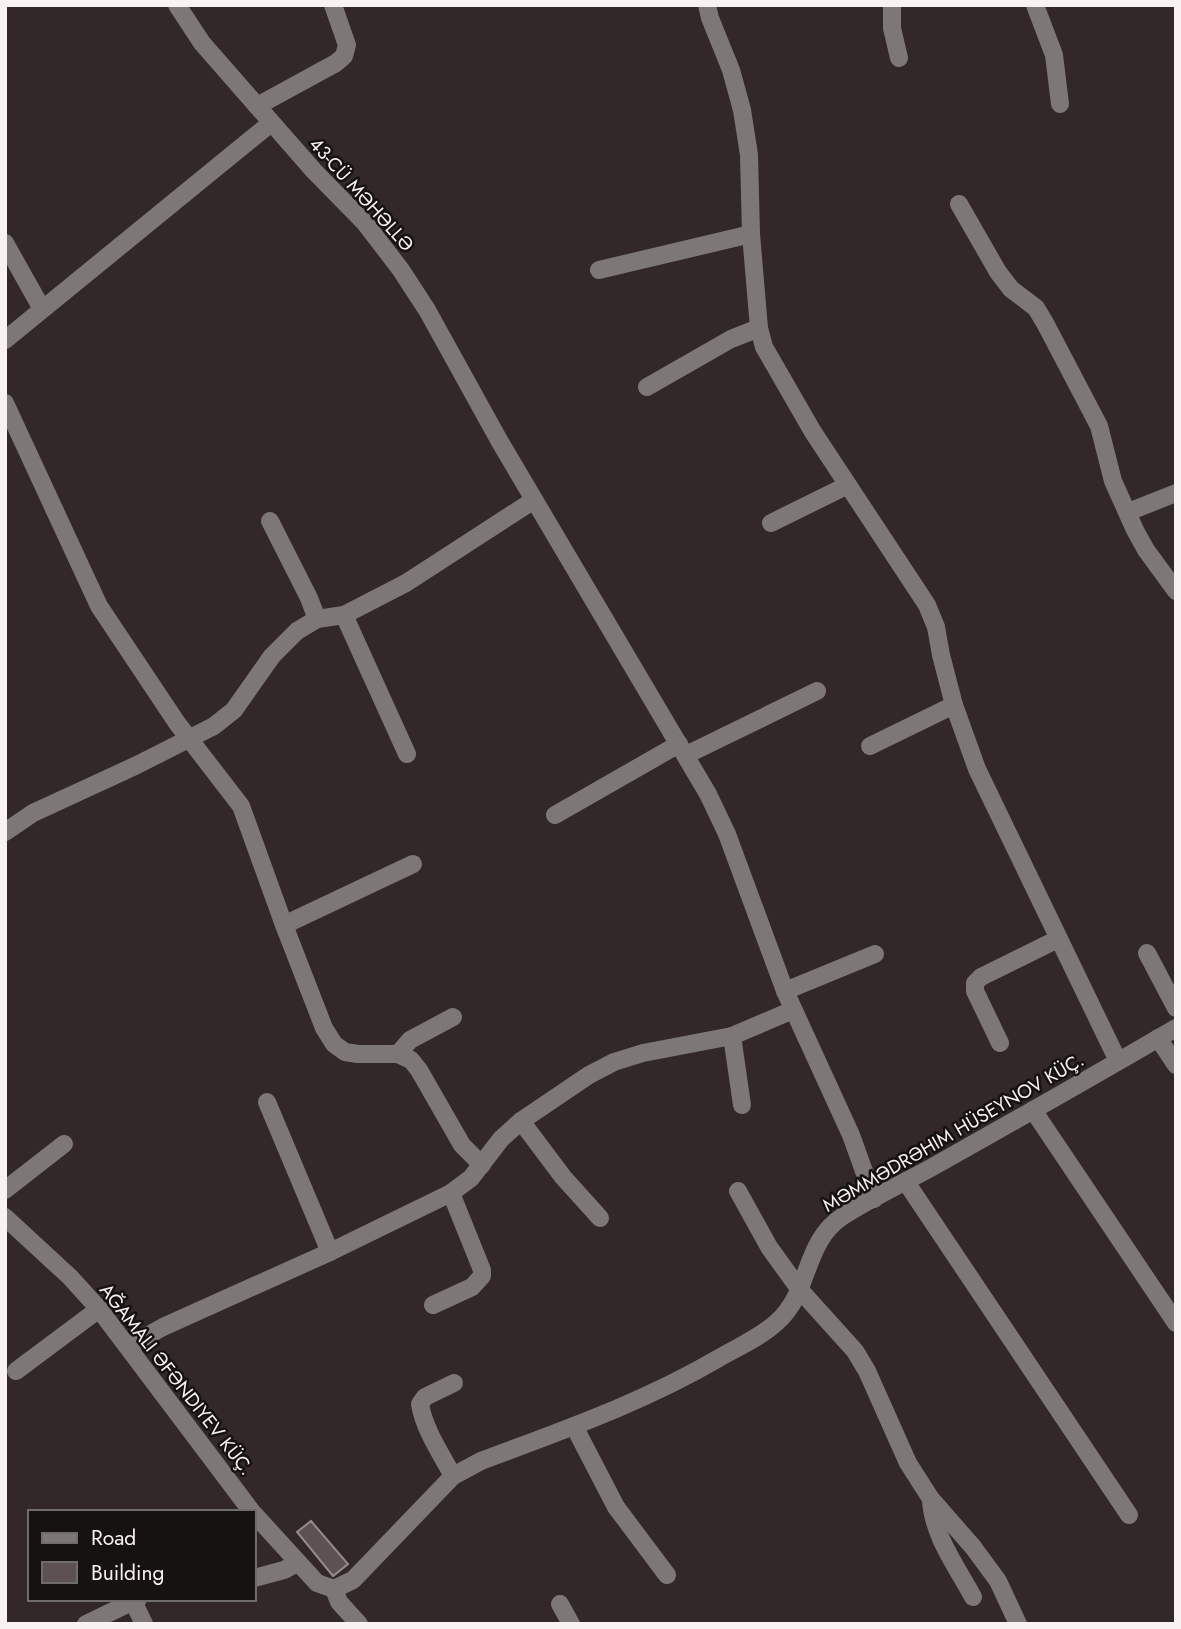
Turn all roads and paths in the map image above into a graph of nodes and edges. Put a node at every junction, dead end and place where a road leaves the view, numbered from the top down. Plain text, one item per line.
1 (177, 5) edge
2 (333, 5) edge
3 (707, 5) edge
4 (892, 5) edge
5 (1035, 5) edge
6 (900, 58) dead end
7 (1060, 104) dead end
8 (257, 106) junction
9 (271, 124) junction
10 (959, 204) dead end
11 (751, 234) junction
12 (5, 243) edge
13 (600, 270) dead end
14 (42, 309) junction
15 (759, 328) junction
16 (5, 340) edge
17 (647, 387) dead end
18 (5, 403) edge
19 (848, 485) junction
20 (1176, 493) edge
21 (534, 500) junction
22 (1128, 512) junction
23 (270, 521) dead end
24 (771, 523) dead end
25 (1176, 591) edge
26 (344, 615) junction
27 (317, 619) junction
28 (817, 691) dead end
29 (954, 705) junction
30 (188, 739) junction
31 (870, 746) dead end
32 (683, 750) junction
33 (407, 754) dead end
34 (555, 815) dead end
35 (5, 832) edge
36 (413, 864) dead end
37 (284, 925) junction
38 (1058, 939) junction
39 (1147, 953) dead end
40 (875, 954) dead end
41 (786, 991) junction
42 (1176, 1008) edge
43 (793, 1010) junction
44 (453, 1017) dead end
45 (1176, 1028) edge
46 (732, 1036) junction
47 (1158, 1038) junction
48 (1000, 1043) dead end
49 (398, 1054) junction
50 (1118, 1061) junction
51 (1176, 1065) edge
52 (267, 1102) dead end
53 (742, 1105) dead end
54 (1032, 1111) junction
55 (521, 1121) junction
56 (64, 1144) dead end
57 (482, 1165) junction
58 (906, 1182) junction
59 (5, 1191) edge
60 (738, 1191) dead end
61 (451, 1194) junction
62 (874, 1199) junction
63 (5, 1217) edge
64 (600, 1218) dead end
65 (330, 1252) junction
66 (800, 1290) junction
67 (433, 1305) dead end
68 (99, 1309) junction
69 (1176, 1323) edge
70 (129, 1346) junction
71 (16, 1371) dead end
72 (454, 1383) dead end
73 (574, 1426) junction
74 (453, 1476) junction
75 (931, 1499) junction
76 (251, 1510) edge
77 (1129, 1515) dead end
78 (256, 1516) edge
79 (297, 1563) junction
80 (667, 1575) dead end
81 (256, 1577) edge
82 (334, 1589) junction
83 (973, 1597) dead end
84 (134, 1601) edge
85 (136, 1601) edge
86 (560, 1604) dead end
87 (86, 1624) edge
88 (145, 1624) edge
89 (359, 1624) edge
90 (571, 1624) edge
91 (1018, 1624) edge

1 - 8 street, 43-CÜ MƏHƏLLƏ
2 - 8 street
3 - 11 street
4 - 6 street
5 - 7 street
8 - 9 street, 43-CÜ MƏHƏLLƏ
9 - 14 street
9 - 21 street, 43-CÜ MƏHƏLLƏ
10 - 22 street
11 - 13 street
11 - 15 street
12 - 14 street
14 - 16 street
15 - 17 street
15 - 19 street
18 - 30 street
19 - 24 street
19 - 29 street
20 - 22 street
21 - 26 street
21 - 32 street, 43-CÜ MƏHƏLLƏ
22 - 25 street
23 - 27 street
26 - 27 street
26 - 33 street
27 - 30 street
28 - 32 street
29 - 31 street
29 - 38 street
30 - 35 street
30 - 37 street
32 - 34 street
32 - 41 street, 43-CÜ MƏHƏLLƏ
36 - 37 street
37 - 49 street
38 - 48 street
38 - 50 street
39 - 42 street
40 - 41 street
41 - 43 street, 43-CÜ MƏHƏLLƏ
43 - 46 street
43 - 62 street, 43-CÜ MƏHƏLLƏ
44 - 49 street
45 - 47 street, MƏMMƏDRƏHIM HÜSEYNOV KÜÇ.
46 - 53 street
46 - 55 street
47 - 50 street, MƏMMƏDRƏHIM HÜSEYNOV KÜÇ.
47 - 51 street
49 - 57 street
50 - 54 street, MƏMMƏDRƏHIM HÜSEYNOV KÜÇ.
52 - 65 street
54 - 58 street, MƏMMƏDRƏHIM HÜSEYNOV KÜÇ.
54 - 69 street
55 - 57 street
55 - 64 street
56 - 59 street
57 - 61 street
58 - 62 street, MƏMMƏDRƏHIM HÜSEYNOV KÜÇ.
58 - 77 street
60 - 66 street
61 - 65 street
61 - 67 street
62 - 66 street, MƏMMƏDRƏHIM HÜSEYNOV KÜÇ.
63 - 68 street
65 - 70 street
66 - 73 street, MƏMMƏDRƏHIM HÜSEYNOV KÜÇ.
66 - 75 street
68 - 70 street
68 - 71 street
70 - 76 street
72 - 74 street
73 - 74 street, MƏMMƏDRƏHIM HÜSEYNOV KÜÇ.
73 - 80 street
74 - 82 street, MƏMMƏDRƏHIM HÜSEYNOV KÜÇ.
75 - 83 street
75 - 91 street
78 - 79 street
79 - 81 street
79 - 82 street
82 - 89 street
84 - 87 street
85 - 88 street
86 - 90 street

